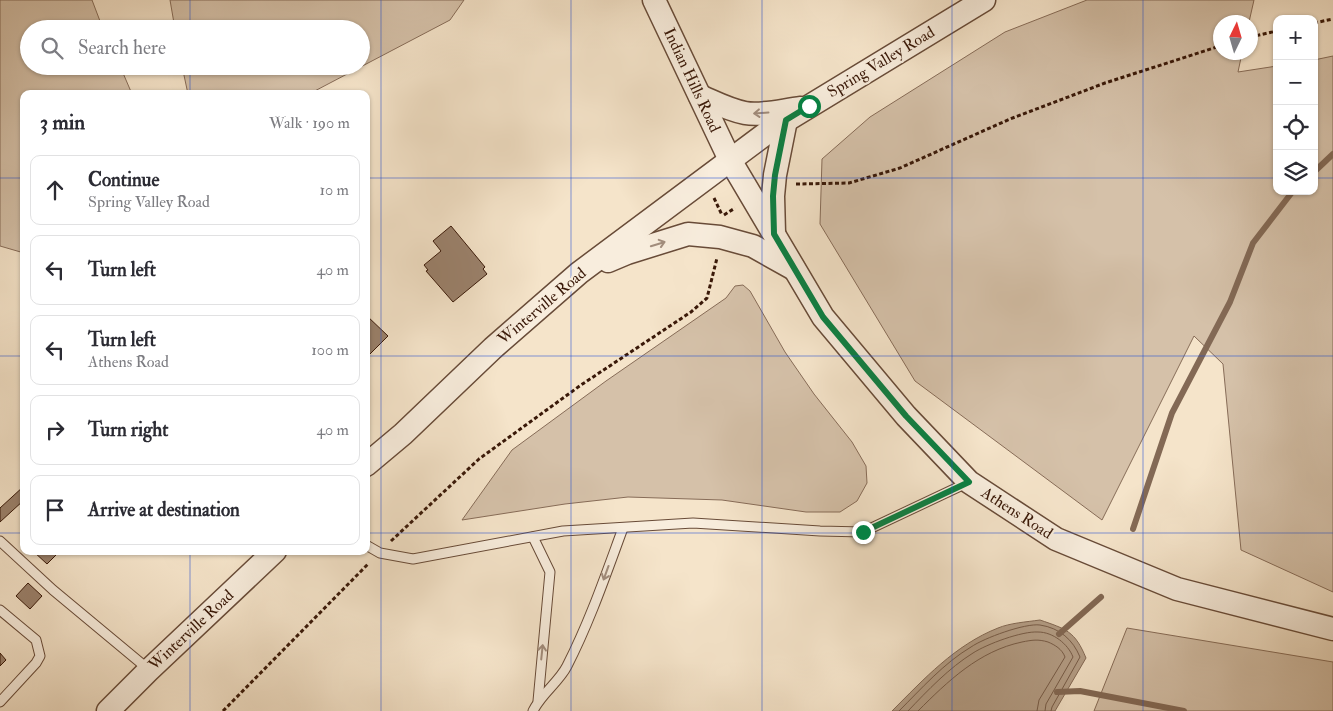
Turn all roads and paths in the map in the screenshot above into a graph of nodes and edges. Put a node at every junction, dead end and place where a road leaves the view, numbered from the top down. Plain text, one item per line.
1 (654, 0) edge
2 (984, 0) edge
3 (1333, 19) edge
4 (1318, 22) edge
5 (1273, 32) edge
6 (1258, 35) edge
7 (1213, 48) edge
8 (700, 96) junction
9 (809, 106) junction
10 (786, 120) junction
11 (730, 160) junction
12 (788, 184) dead end
13 (713, 198) dead end
14 (723, 215) dead end
15 (774, 234) junction
16 (718, 254) dead end
17 (797, 271) junction
18 (579, 273) junction
19 (370, 462) edge
20 (969, 482) junction
21 (623, 528) junction
22 (396, 534) dead end
23 (533, 537) junction
24 (0, 541) edge
25 (370, 547) edge
26 (271, 555) edge
27 (365, 567) dead end
28 (0, 610) edge
29 (1333, 629) edge
30 (148, 670) junction
31 (538, 701) junction
32 (0, 702) edge
33 (108, 711) edge
34 (223, 711) edge
35 (533, 711) edge

1 - 8 street, Indian Hills Road
2 - 9 street, Spring Valley Road
3 - 4 path
5 - 6 path
7 - 12 path
9 -> 8 street
8 - 11 street, Indian Hills Road
9 - 10 street, Spring Valley Road
10 - 11 street, Spring Valley Road
10 - 15 street
11 - 15 street, Athens Road
11 - 18 street, Winterville Road
13 - 14 path
15 - 17 street, Athens Road
16 - 22 path
18 -> 17 street
17 - 20 street, Athens Road
18 - 19 street, Winterville Road
20 - 21 lane
20 - 29 street, Athens Road
21 - 23 lane
21 -> 31 lane
23 - 25 lane
31 -> 23 lane
24 - 30 lane
26 - 30 street, Winterville Road
27 - 34 path
28 - 32 lane
30 - 33 street, Winterville Road
31 - 35 lane

